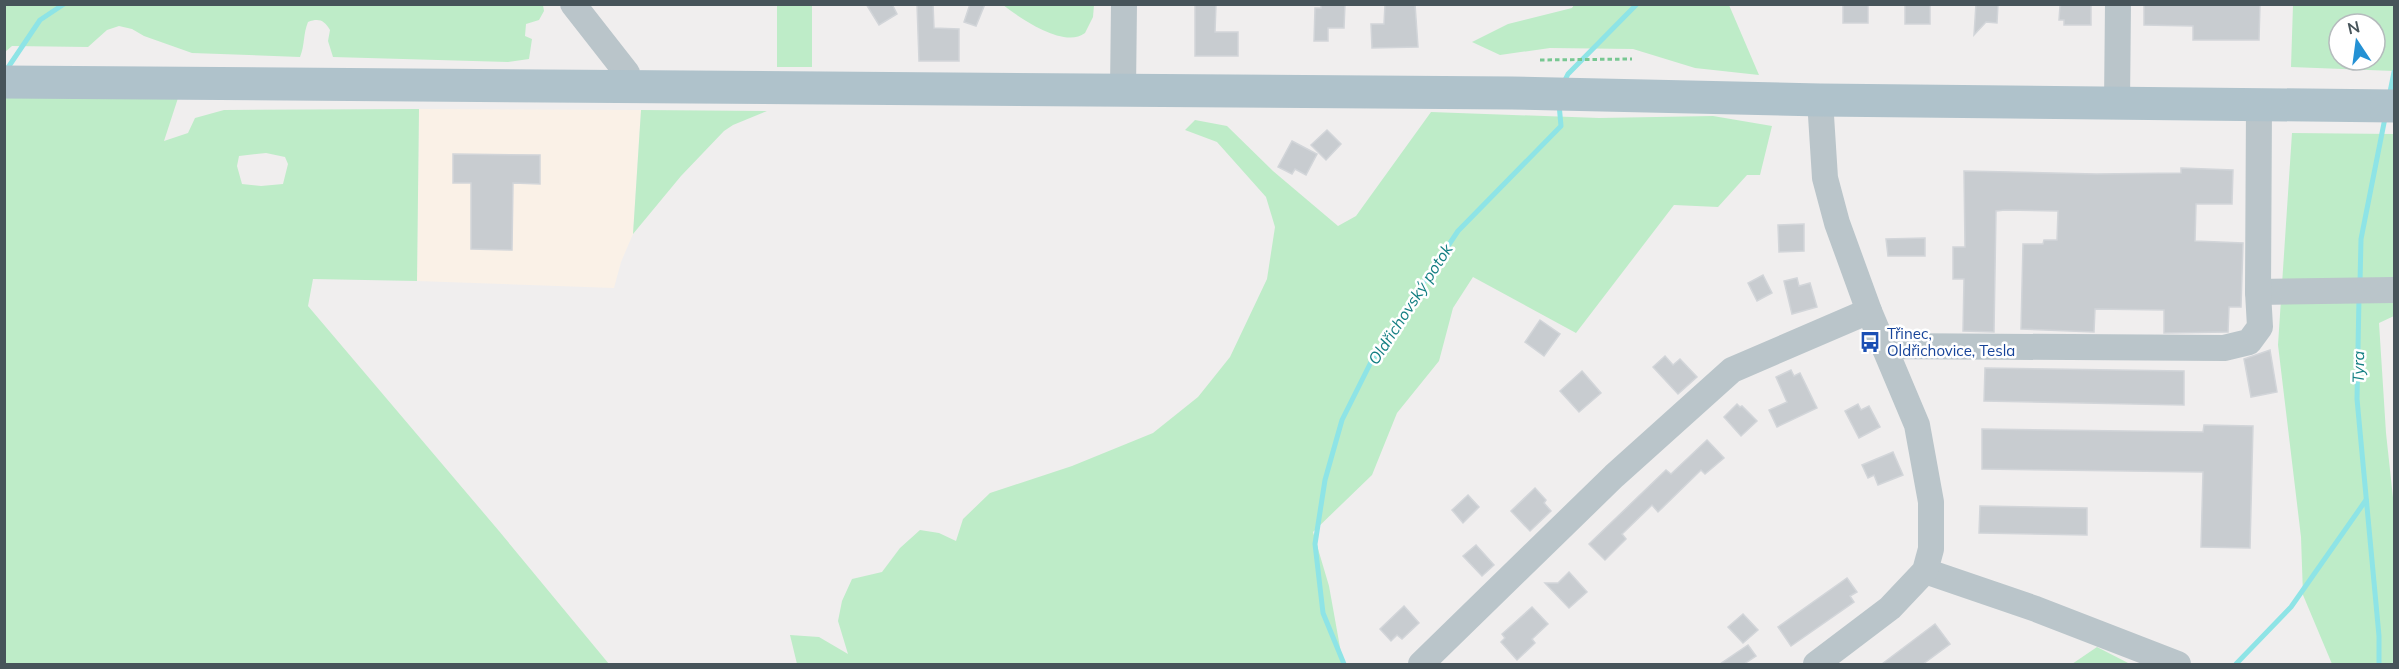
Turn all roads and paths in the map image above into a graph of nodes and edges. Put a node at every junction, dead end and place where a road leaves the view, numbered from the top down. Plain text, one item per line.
1 (573, 4) edge
2 (2118, 4) edge
3 (1124, 6) edge
4 (1632, 59) dead end
5 (1540, 60) dead end
6 (4, 82) edge
7 (627, 86) junction
8 (1123, 90) junction
9 (1820, 100) junction
10 (2116, 103) junction
11 (2259, 105) junction
12 (2394, 106) edge
13 (2391, 290) edge
14 (2258, 292) junction
15 (1869, 311) junction
16 (1883, 346) junction
17 (1925, 571) junction
18 (1421, 664) edge
19 (1816, 664) edge
20 (2178, 664) edge

1 - 7 street
2 - 10 street
3 - 8 street
4 - 5 path
6 - 7 main road
7 - 8 main road
8 - 9 main road
9 - 10 main road
9 - 15 street
10 - 11 main road
11 - 12 main road
11 - 14 street
13 - 14 street
14 - 16 street
15 - 16 street
15 - 18 street
16 - 17 street
17 - 19 street
17 - 20 street

